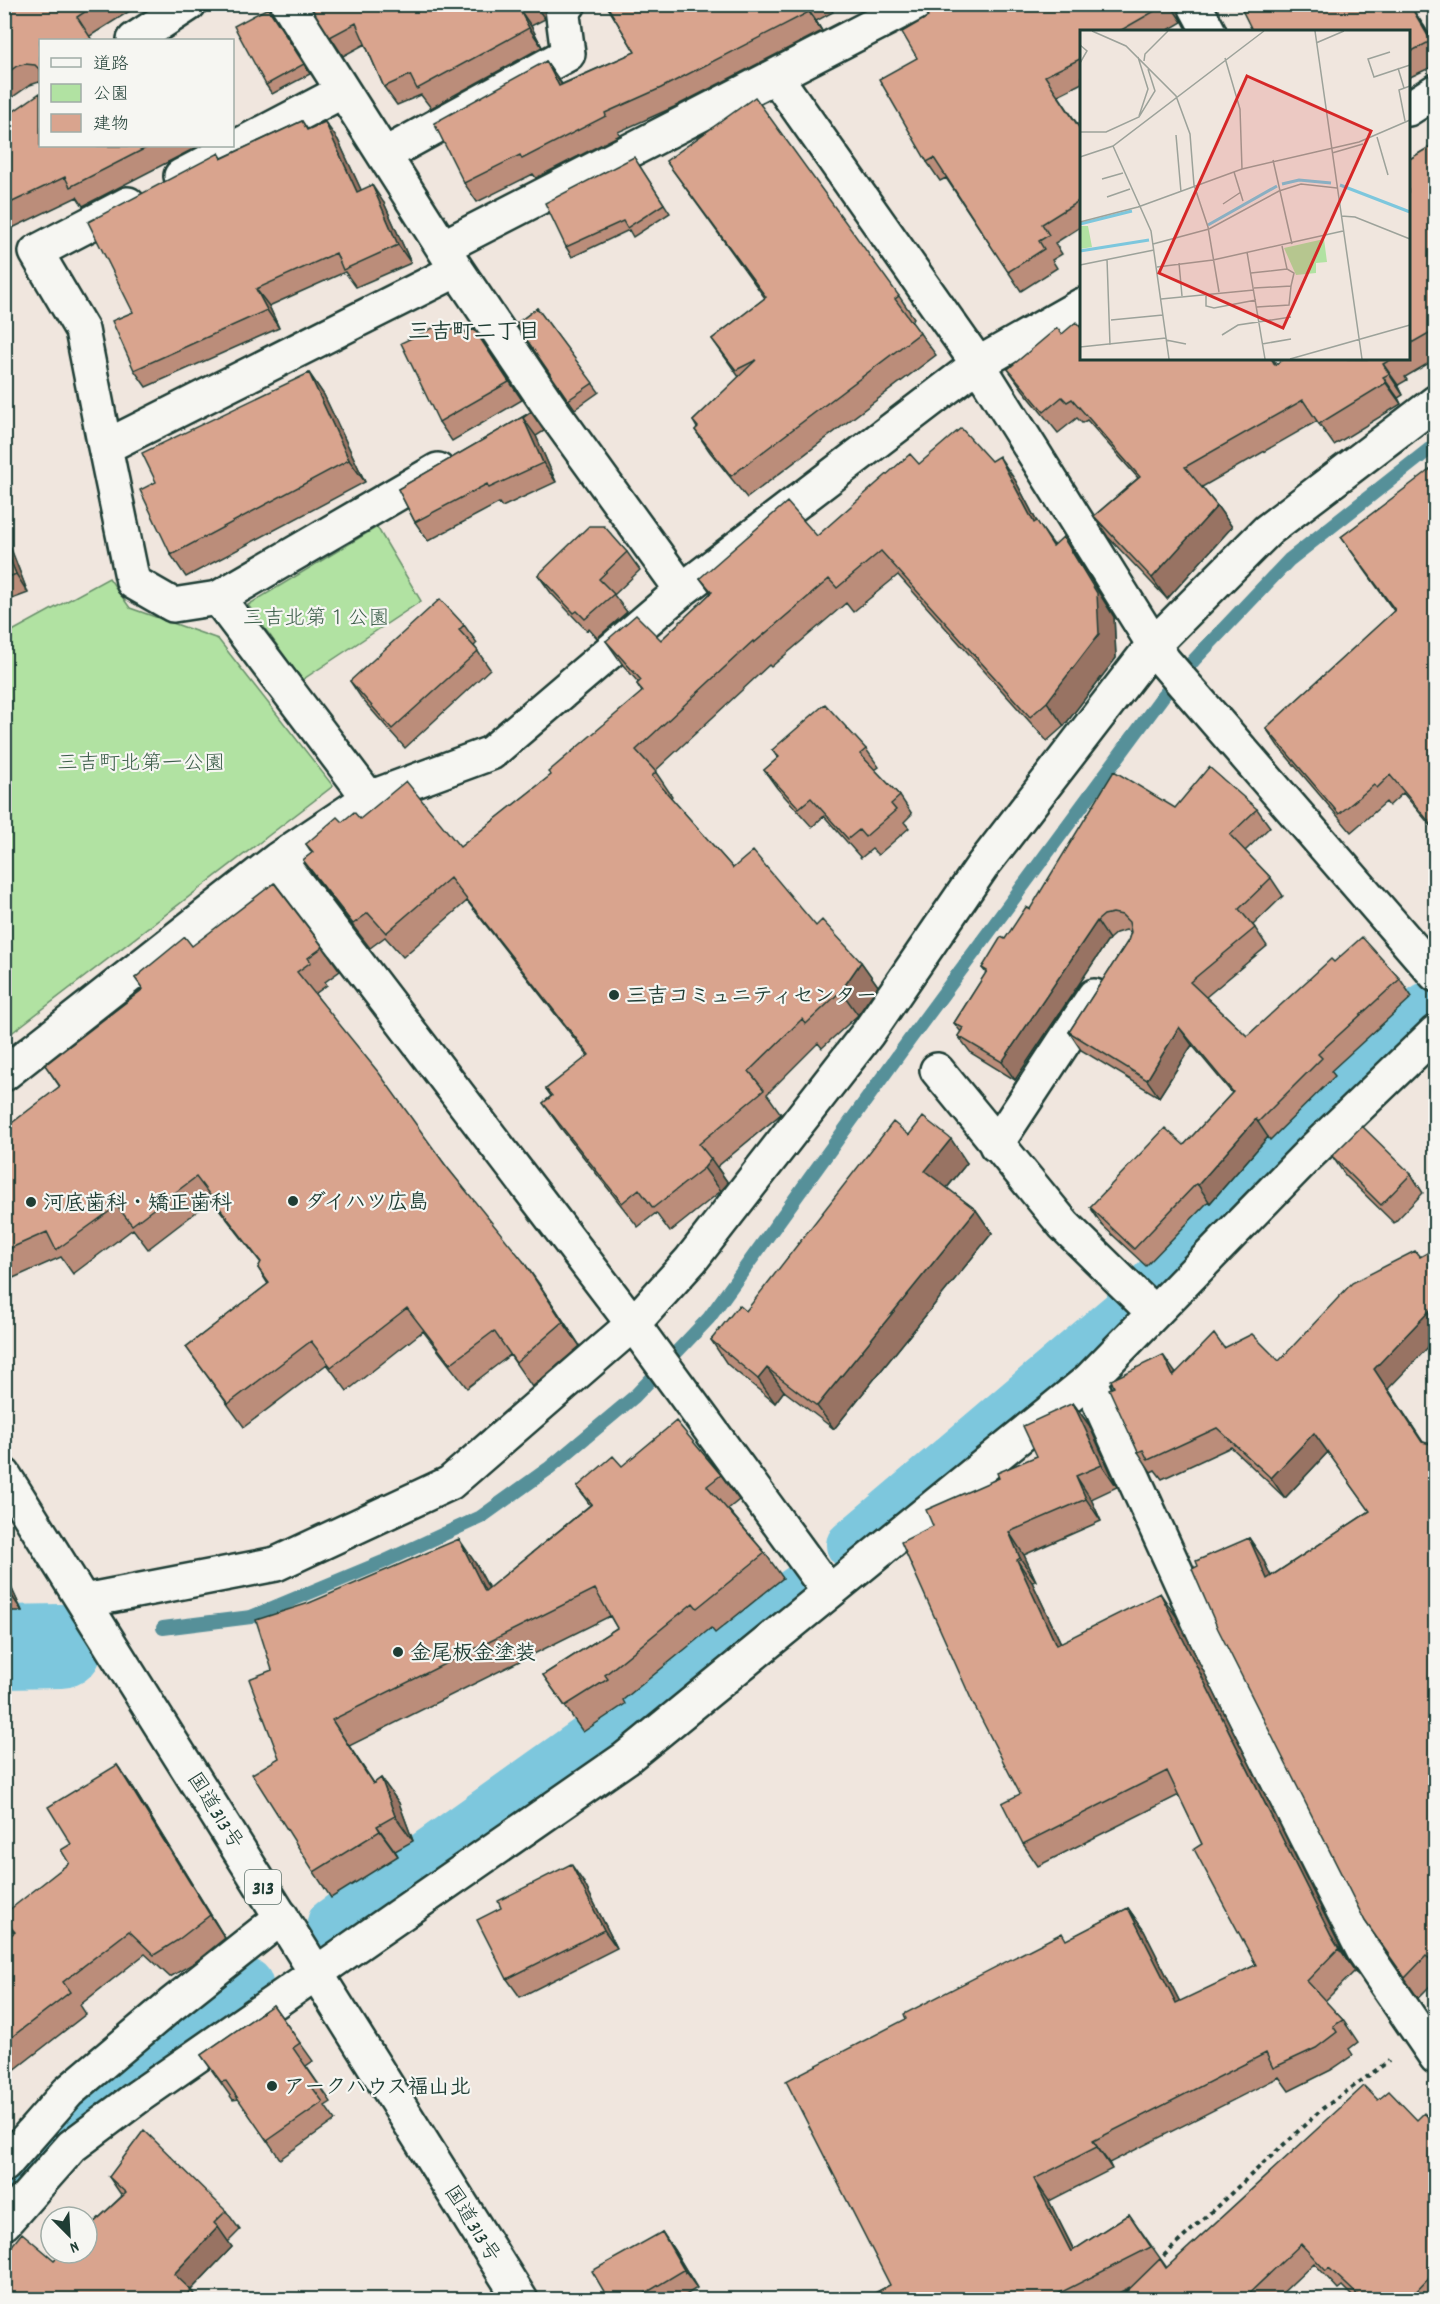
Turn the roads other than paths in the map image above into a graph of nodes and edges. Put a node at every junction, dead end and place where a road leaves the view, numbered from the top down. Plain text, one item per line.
1 (189, 4) edge
2 (288, 4) edge
3 (568, 4) edge
4 (1194, 4) edge
5 (908, 6) edge
6 (1208, 30) edge
7 (136, 39) edge
8 (776, 77) junction
9 (343, 91) junction
10 (1436, 91) edge
11 (1410, 108) edge
12 (384, 155) junction
13 (450, 259) junction
14 (1080, 306) edge
15 (978, 364) junction
16 (1436, 402) edge
17 (105, 447) junction
18 (466, 454) edge
19 (682, 590) junction
20 (218, 598) junction
21 (1158, 653) junction
22 (369, 798) junction
23 (278, 859) junction
24 (1112, 969) edge
25 (1436, 975) edge
26 (1436, 1032) edge
27 (937, 1070) dead end
28 (4, 1074) edge
29 (996, 1145) junction
30 (1154, 1313) junction
31 (638, 1331) junction
32 (1089, 1380) junction
33 (4, 1475) edge
34 (829, 1592) junction
35 (84, 1601) junction
36 (282, 1917) junction
37 (318, 1973) junction
38 (1428, 2048) edge
39 (4, 2165) edge
40 (4, 2223) edge
41 (521, 2300) edge

1 - 7 main road
2 - 9 main road
3 - 12 main road
4 - 6 main road
5 - 8 main road
8 - 13 main road
8 - 15 main road
9 - 12 main road
9 - 17 main road
10 - 11 main road
12 - 13 main road
13 - 17 main road
13 - 19 main road
14 - 15 main road
15 - 19 main road
15 - 21 main road
16 - 21 main road
17 - 20 main road
18 - 20 main road
19 - 22 main road
20 - 22 main road
21 - 25 main road
21 - 31 main road
22 - 23 main road
23 - 28 main road
23 - 31 main road
24 - 29 main road
26 - 30 main road
27 - 29 main road
29 - 30 main road
30 - 32 main road
31 - 34 main road
31 - 35 main road
32 - 34 main road
32 - 38 main road
33 - 35 main road, 国道313号 / 313
34 - 37 main road
35 - 36 main road, 国道313号 / 313
36 - 37 main road, 国道313号 / 313
36 - 39 main road
37 - 40 main road
37 - 41 main road, 国道313号 / 313

